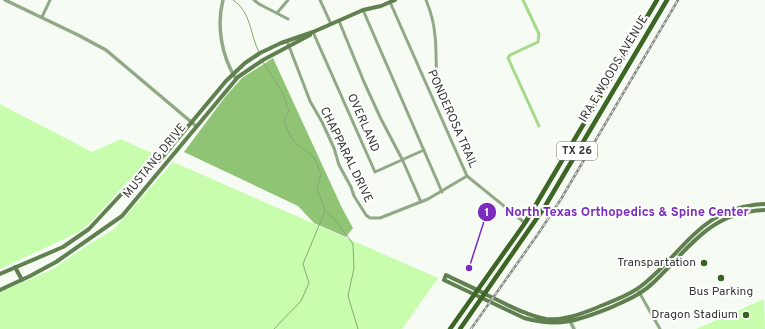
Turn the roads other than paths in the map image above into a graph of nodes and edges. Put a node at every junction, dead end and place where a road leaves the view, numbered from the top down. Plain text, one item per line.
1 (5, 0) edge
2 (50, 0) edge
3 (223, 0) edge
4 (254, 0) edge
5 (288, 0) edge
6 (320, 0) edge
7 (395, 0) edge
8 (426, 0) edge
9 (657, 0) edge
10 (667, 0) edge
11 (390, 2) junction
12 (363, 10) junction
13 (278, 13) junction
14 (42, 17) junction
15 (288, 19) dead end
16 (339, 21) junction
17 (331, 24) junction
18 (313, 32) junction
19 (288, 44) junction
20 (232, 74) junction
21 (236, 80) junction
22 (438, 83) dead end
23 (192, 122) junction
24 (196, 126) junction
25 (424, 150) junction
26 (402, 159) junction
27 (559, 167) junction
28 (566, 171) junction
29 (467, 176) junction
30 (442, 192) junction
31 (421, 202) junction
32 (765, 204) edge
33 (765, 210) edge
34 (720, 215) junction
35 (722, 220) junction
36 (525, 223) junction
37 (676, 252) junction
38 (680, 255) junction
39 (15, 267) junction
40 (0, 274) edge
41 (22, 280) junction
42 (637, 289) junction
43 (0, 290) edge
44 (478, 290) junction
45 (484, 293) junction
46 (640, 293) junction
47 (474, 295) junction
48 (481, 298) junction
49 (533, 318) junction
50 (569, 320) junction
51 (450, 329) edge
52 (460, 329) edge
53 (574, 329) edge
54 (660, 329) edge

1 - 14 street
2 - 14 street
3 - 20 street
4 - 13 street
5 - 13 street
6 - 17 street
7 - 11 main road, MUSTANG DRIVE
8 - 22 street
9 - 27 main road, IRA E WOODS AVENUE / TX 26
10 - 28 main road, IRA E WOODS AVENUE / TX 26
11 - 12 main road, MUSTANG DRIVE
11 - 29 street, PONDEROSA TRAIL
12 - 16 main road, MUSTANG DRIVE
12 - 25 street
13 - 15 street
14 - 23 street
16 - 17 main road, MUSTANG DRIVE
16 - 26 street
17 - 18 main road, MUSTANG DRIVE
18 - 19 main road, MUSTANG DRIVE
18 - 26 street, OVERLAND
19 - 20 main road, MUSTANG DRIVE
19 - 21 main road, MUSTANG DRIVE
19 - 31 street, CHAPPARAL DRIVE
20 - 21 street
20 - 23 main road, MUSTANG DRIVE
21 - 24 main road, MUSTANG DRIVE
23 - 24 street
23 - 39 main road, MUSTANG DRIVE
24 - 41 main road, MUSTANG DRIVE
25 - 26 street, OVERLAND
25 - 30 street
26 - 31 street
27 - 28 main road
27 - 36 main road, IRA E WOODS AVENUE / TX 26
28 - 45 main road, IRA E WOODS AVENUE / TX 26
29 - 30 street, CHAPPARAL DRIVE
29 - 36 street, PONDEROSA TRAIL
30 - 31 street, CHAPPARAL DRIVE
32 - 34 main road
33 - 35 main road
34 - 35 main road
34 - 37 main road
35 - 38 main road
36 - 44 main road, IRA E WOODS AVENUE / TX 26
37 - 38 main road
37 - 42 main road
38 - 46 main road
39 - 40 main road, MUSTANG DRIVE
39 - 41 main road
41 - 43 main road, MUSTANG DRIVE
42 - 46 street
42 - 50 main road
44 - 45 main road
44 - 47 main road, IRA E WOODS AVENUE / TX 26
44 - 47 main road
45 - 48 main road, IRA E WOODS AVENUE / TX 26
45 - 49 main road
46 - 50 main road
46 - 54 street
47 - 48 main road
47 - 51 main road, IRA E WOODS AVENUE / TX 26
48 - 49 main road
48 - 52 main road, IRA E WOODS AVENUE / TX 26
49 - 50 main road
50 - 53 street

